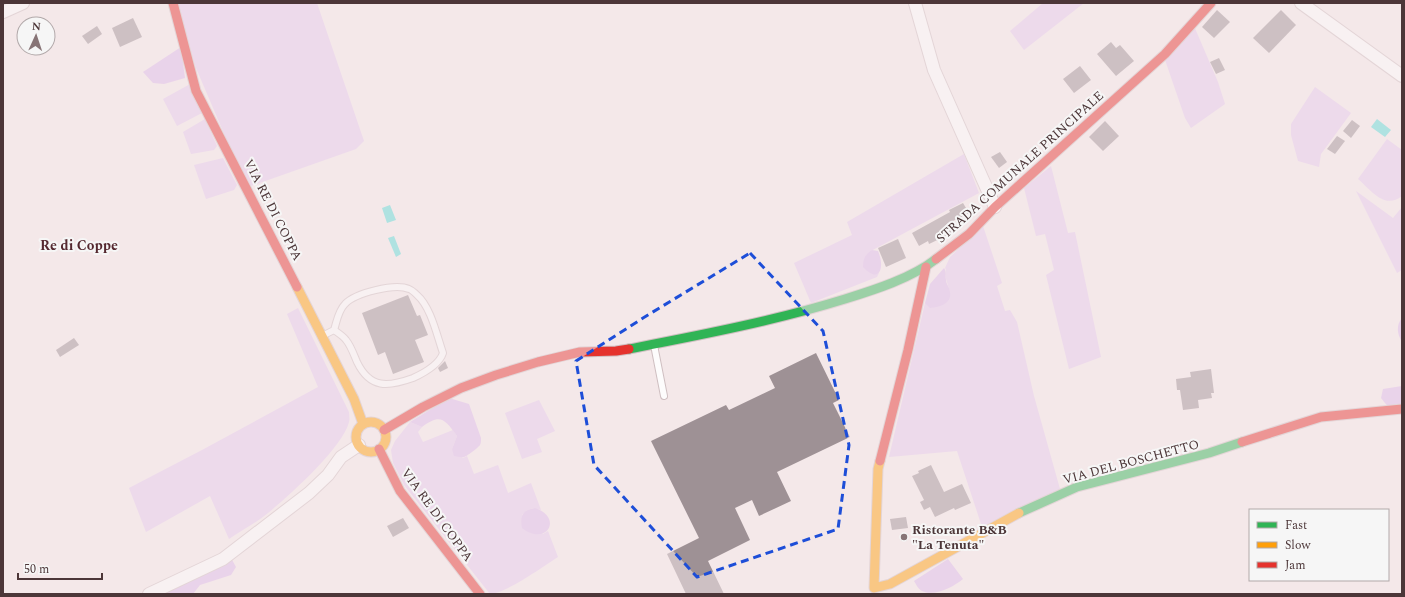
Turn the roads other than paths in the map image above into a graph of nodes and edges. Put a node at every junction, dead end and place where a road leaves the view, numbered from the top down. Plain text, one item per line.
1 (23, 3) edge
2 (173, 3) edge
3 (915, 3) edge
4 (1212, 3) edge
5 (1301, 3) edge
6 (3, 12) edge
7 (1402, 76) edge
8 (995, 208) junction
9 (926, 267) junction
10 (334, 330) junction
11 (322, 336) junction
12 (654, 344) junction
13 (664, 396) dead end
14 (1402, 409) edge
15 (363, 424) junction
16 (384, 430) junction
17 (359, 445) junction
18 (379, 449) junction
19 (149, 594) edge
20 (480, 594) edge

1 - 6 street
2 - 11 street, VIA RE DI COPPA
3 - 8 street
4 - 8 street, STRADA COMUNALE PRINCIPALE
5 - 7 street
8 - 9 street, STRADA COMUNALE PRINCIPALE
9 - 12 street, STRADA COMUNALE PRINCIPALE
9 - 14 street, VIA DEL BOSCHETTO
10 - 10 lane
10 - 11 lane
11 - 15 street, VIA RE DI COPPA
12 - 13 lane
12 - 16 street, STRADA COMUNALE PRINCIPALE
15 - 16 street
15 - 17 street
16 - 18 street
17 - 18 street
17 - 19 street
18 - 20 street, VIA RE DI COPPA

